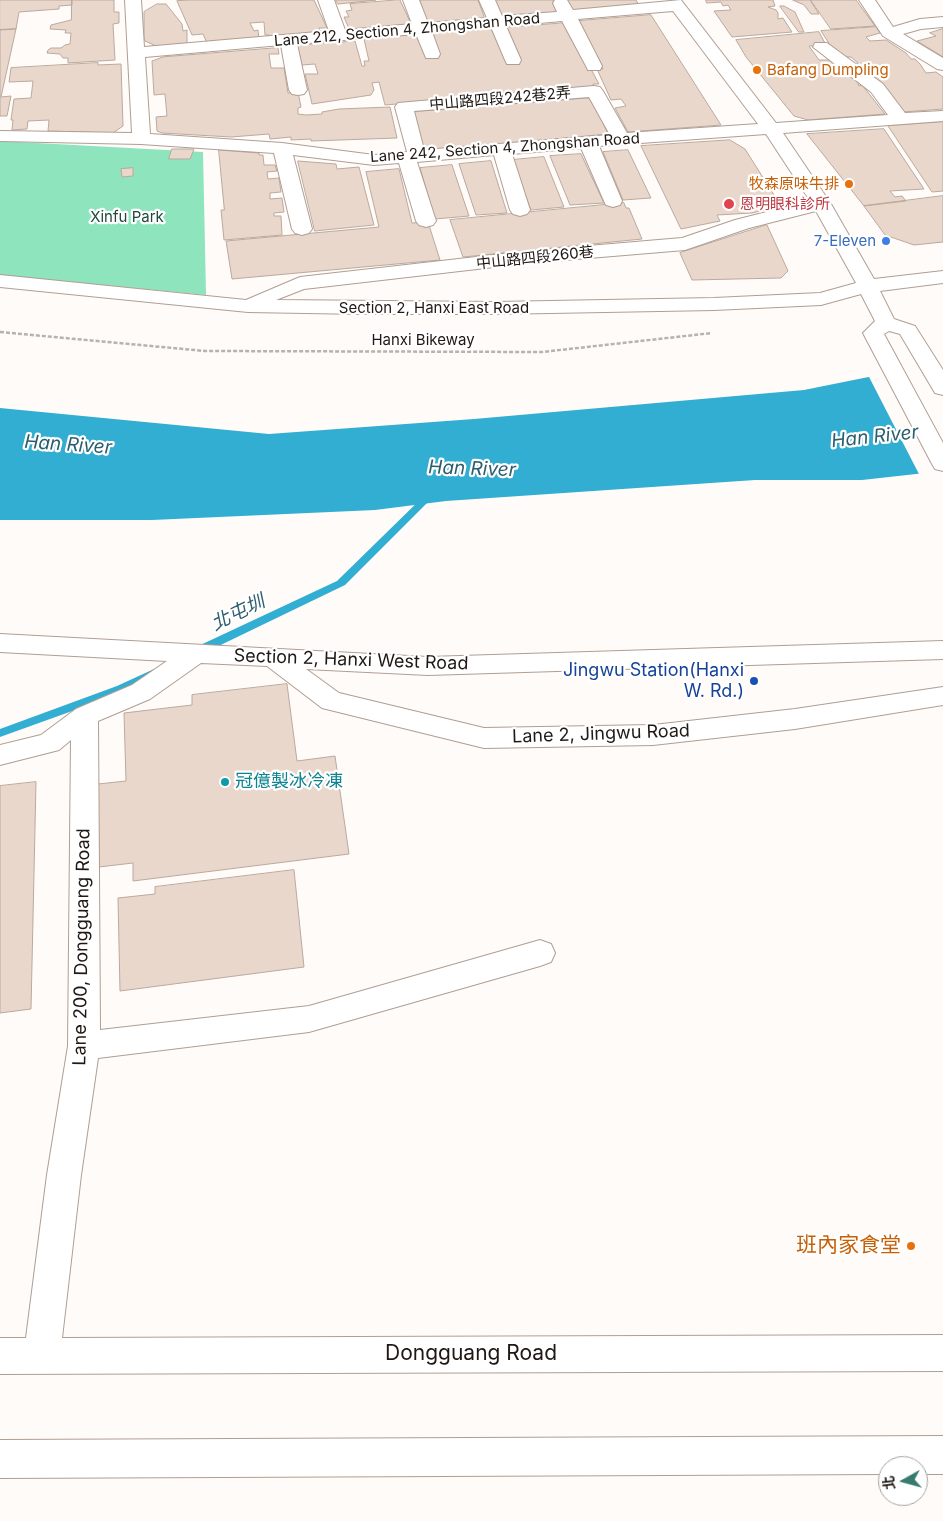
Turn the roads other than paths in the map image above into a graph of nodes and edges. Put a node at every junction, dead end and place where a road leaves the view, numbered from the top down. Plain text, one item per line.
1 (326, 0) edge
2 (411, 0) edge
3 (487, 0) edge
4 (560, 0) edge
5 (867, 0) edge
6 (137, 1) edge
7 (675, 3) edge
8 (568, 17) junction
9 (943, 22) edge
10 (496, 23) junction
11 (423, 29) junction
12 (889, 32) junction
13 (339, 36) junction
14 (288, 40) junction
15 (821, 47) dead end
16 (136, 53) junction
17 (432, 54) dead end
18 (513, 60) dead end
19 (943, 65) edge
20 (594, 66) dead end
21 (298, 90) dead end
22 (943, 116) edge
23 (900, 119) junction
24 (771, 129) junction
25 (0, 136) edge
26 (141, 139) junction
27 (621, 139) junction
28 (588, 142) junction
29 (282, 148) junction
30 (500, 149) junction
31 (412, 158) junction
32 (613, 201) dead end
33 (822, 204) junction
34 (520, 210) dead end
35 (426, 221) dead end
36 (302, 229) dead end
37 (943, 277) edge
38 (0, 281) edge
39 (868, 286) junction
40 (248, 306) junction
41 (880, 328) junction
42 (943, 388) edge
43 (943, 464) edge
44 (0, 644) edge
45 (943, 650) edge
46 (195, 654) junction
47 (275, 659) junction
48 (943, 696) edge
49 (86, 716) junction
50 (0, 755) edge
51 (540, 953) dead end
52 (84, 1046) junction
53 (943, 1353) edge
54 (42, 1355) junction
55 (0, 1356) edge
56 (943, 1454) edge
57 (0, 1459) edge

1 - 13 street
2 - 11 street
3 - 10 street
4 - 8 street
5 - 12 street
6 - 16 street
7 - 8 street, Lane 212, Section 4, Zhongshan Road
7 - 24 street
8 - 10 street, Lane 212, Section 4, Zhongshan Road
8 - 20 street
9 - 12 street
10 - 11 street, Lane 212, Section 4, Zhongshan Road
10 - 18 street
11 - 13 street, Lane 212, Section 4, Zhongshan Road
11 - 17 street
12 - 19 street
13 - 14 street, Lane 212, Section 4, Zhongshan Road
14 - 16 street, Lane 212, Section 4, Zhongshan Road
14 - 21 street
15 - 23 street
16 - 26 street
22 - 23 street, Lane 242, Section 4, Zhongshan Road
23 - 24 street, Lane 242, Section 4, Zhongshan Road
24 - 27 street, Lane 242, Section 4, Zhongshan Road
24 - 33 street
25 - 26 street, Lane 242, Section 4, Zhongshan Road
26 - 29 street, Lane 242, Section 4, Zhongshan Road
27 - 28 street, Lane 242, Section 4, Zhongshan Road
27 - 31 street, 中山路四段242巷2弄
28 - 30 street, Lane 242, Section 4, Zhongshan Road
28 - 32 street
29 - 31 street, Lane 242, Section 4, Zhongshan Road
29 - 36 street
30 - 31 street, Lane 242, Section 4, Zhongshan Road
30 - 34 street
31 - 35 street
33 - 39 street
33 - 40 street, 中山路四段260巷
37 - 39 street, Section 2, Hanxi East Road
38 - 40 street, Section 2, Hanxi East Road
39 - 40 street, Section 2, Hanxi East Road
39 - 41 street
41 - 42 street
41 - 43 street
44 - 46 street, Section 2, Hanxi West Road
45 - 47 street, Section 2, Hanxi West Road
46 - 47 street, Section 2, Hanxi West Road
46 - 49 street
47 - 48 street, Lane 2, Jingwu Road
49 - 50 street
49 - 52 street, Lane 200, Dongguang Road
51 - 52 street
52 - 54 street, Lane 200, Dongguang Road
53 - 54 street, Dongguang Road
54 - 55 street, Dongguang Road
56 - 57 street

